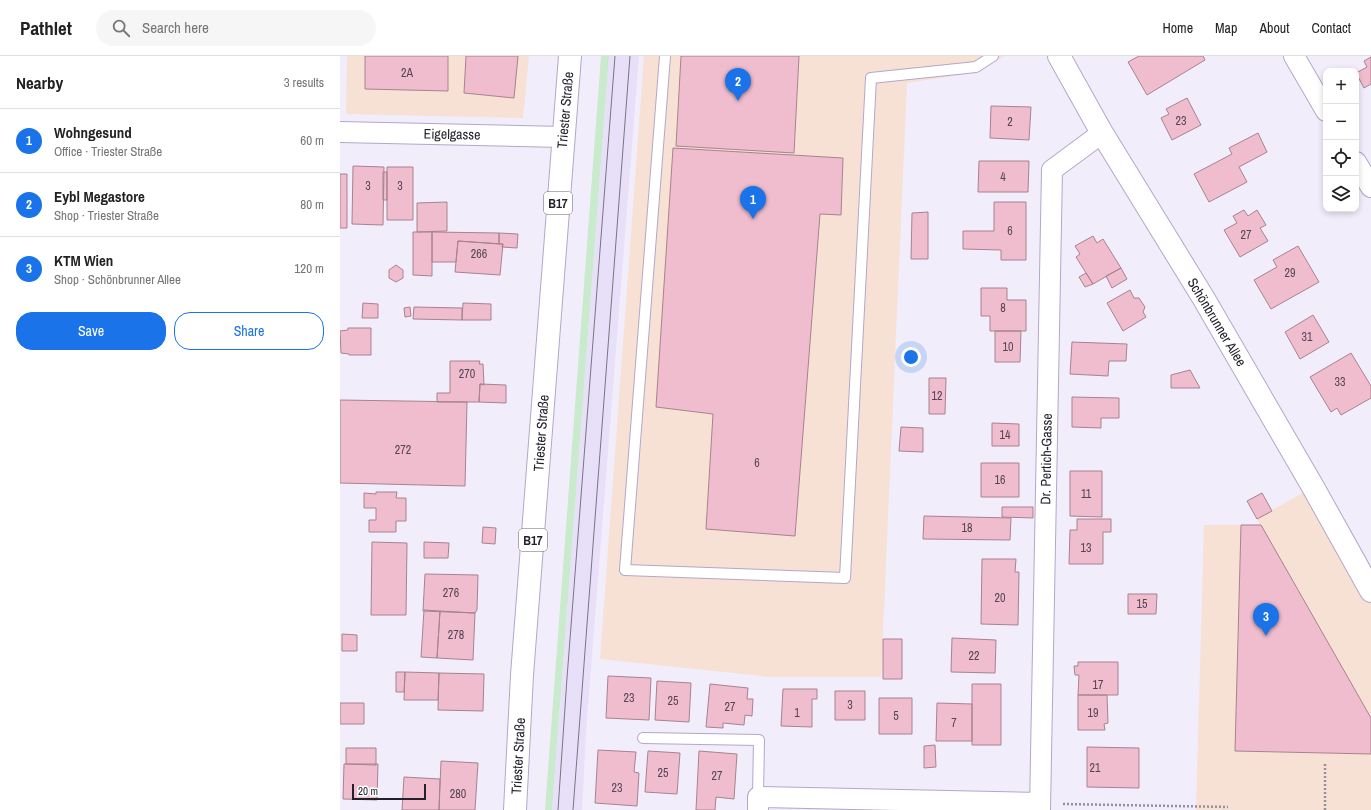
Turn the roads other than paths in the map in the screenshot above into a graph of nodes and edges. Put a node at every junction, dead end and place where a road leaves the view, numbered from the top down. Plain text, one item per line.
1 (570, 56) edge
2 (665, 56) edge
3 (993, 56) edge
4 (1059, 56) edge
5 (1294, 56) edge
6 (1323, 106) edge
7 (340, 132) edge
8 (1102, 133) junction
9 (563, 136) junction
10 (1359, 167) edge
11 (1371, 187) edge
12 (1371, 591) edge
13 (643, 738) dead end
14 (758, 803) edge
15 (1040, 806) edge
16 (515, 810) edge

1 - 9 main road, Triester Straße / B17
2 - 3 lane
4 - 8 main road, Schönbrunner Allee
5 - 6 street
7 - 9 street, Eigelgasse
8 - 12 main road, Schönbrunner Allee
8 - 15 street, Dr. Pertich-Gasse
9 - 16 main road, Triester Straße / B17
10 - 11 street
13 - 14 lane
14 - 15 street

